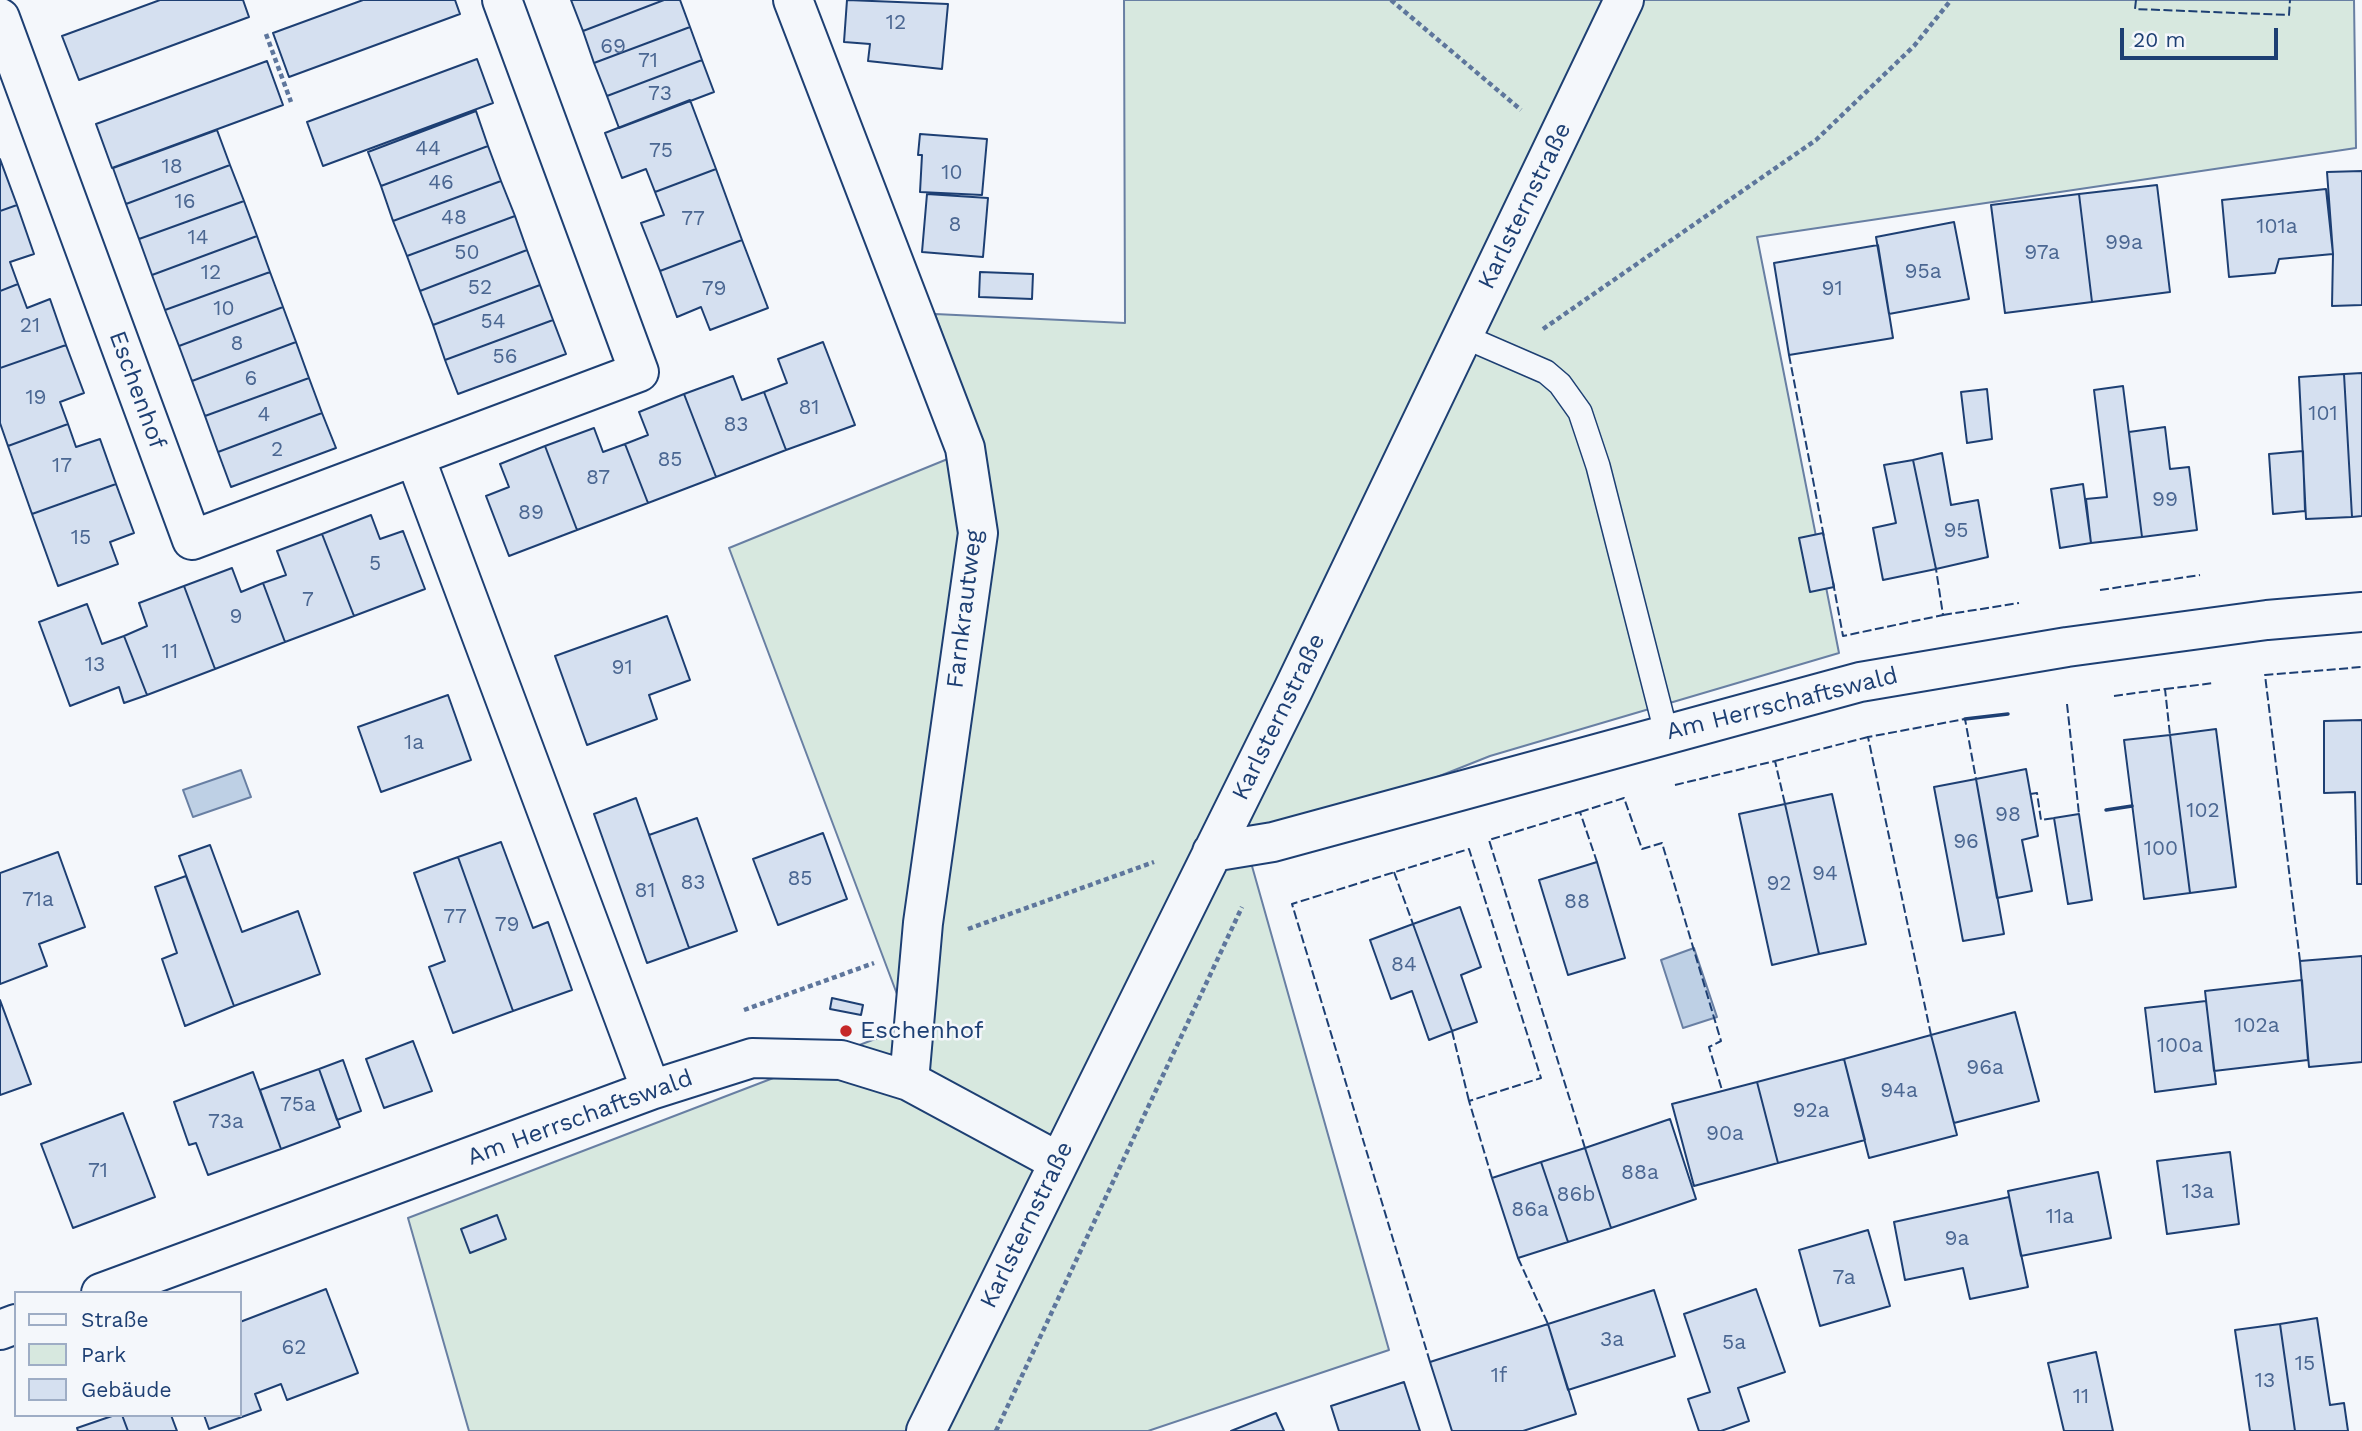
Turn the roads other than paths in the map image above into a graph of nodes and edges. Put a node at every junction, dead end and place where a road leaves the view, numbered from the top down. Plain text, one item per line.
1 (502, 0) edge
2 (793, 0) edge
3 (1624, 0) edge
4 (0, 18) edge
5 (1463, 336) junction
6 (415, 457) junction
7 (2362, 612) edge
8 (1666, 732) junction
9 (1212, 852) junction
10 (909, 1081) junction
11 (651, 1090) junction
12 (1057, 1161) junction
13 (106, 1291) edge
14 (926, 1431) edge

1 - 6 street, Eschenhof
2 - 10 street, Farnkrautweg
3 - 5 street, Karlsternstraße
4 - 6 street, Eschenhof
5 - 8 lane
5 - 9 street, Karlsternstraße
6 - 11 street
7 - 8 street, Am Herrschaftswald
8 - 9 street, Am Herrschaftswald
9 - 12 street, Karlsternstraße
10 - 11 street, Am Herrschaftswald
10 - 12 street, Am Herrschaftswald
11 - 13 street, Am Herrschaftswald
12 - 14 street, Karlsternstraße

